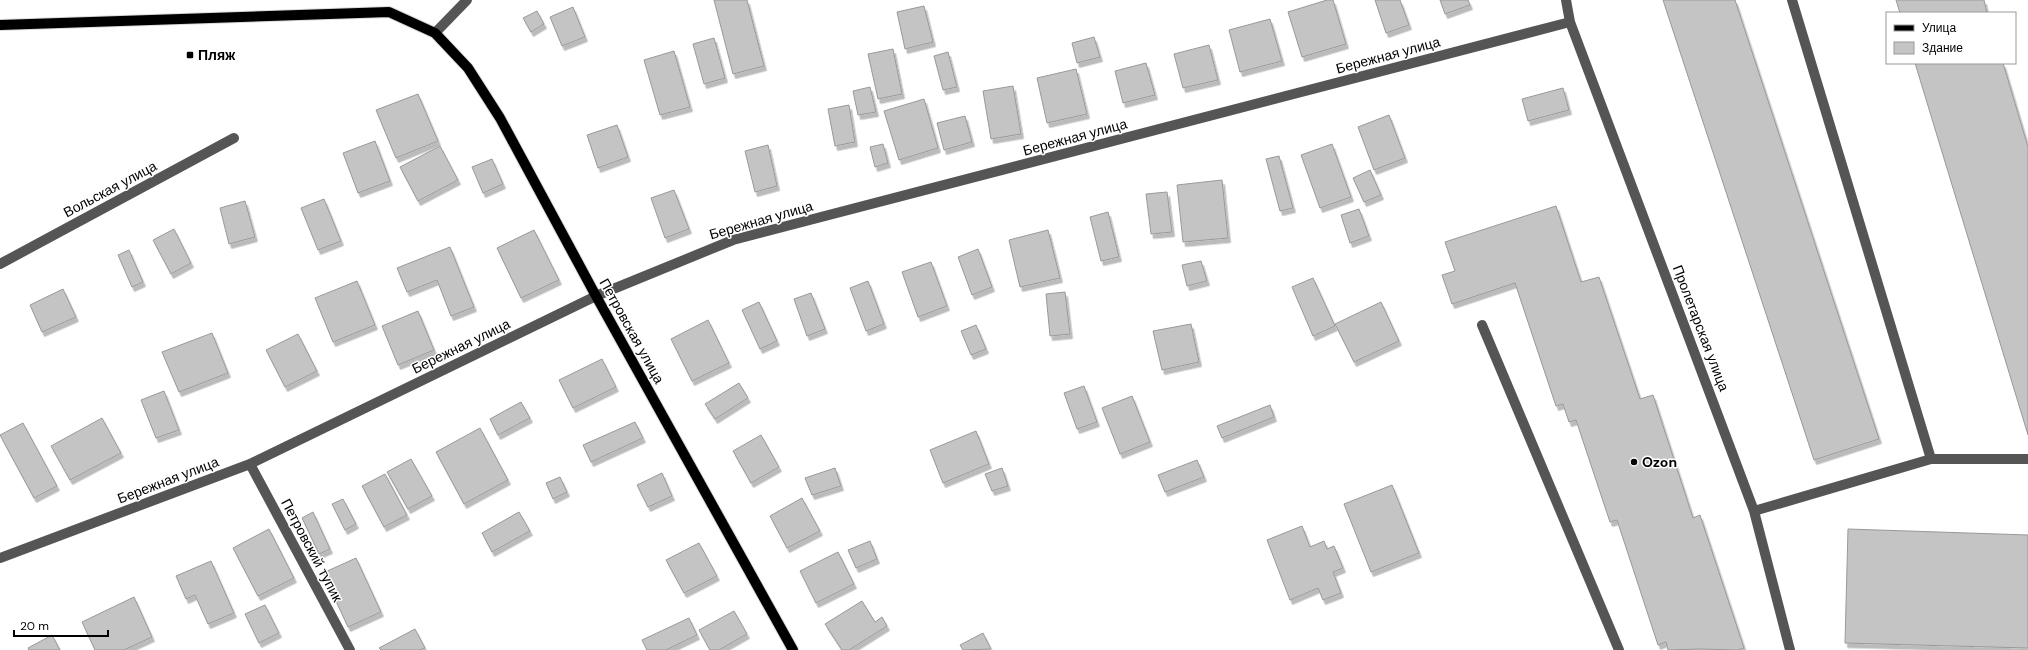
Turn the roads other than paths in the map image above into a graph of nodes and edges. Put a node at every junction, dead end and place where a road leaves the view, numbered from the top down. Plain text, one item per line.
1 (467, 0) edge
2 (1566, 0) edge
3 (1792, 0) edge
4 (1570, 22) junction
5 (0, 25) edge
6 (435, 33) junction
7 (234, 138) dead end
8 (0, 264) edge
9 (596, 296) junction
10 (1482, 325) dead end
11 (1931, 459) junction
12 (2028, 459) edge
13 (250, 464) junction
14 (1754, 511) junction
15 (0, 558) edge
16 (350, 650) edge
17 (793, 650) edge
18 (1619, 650) edge
19 (1790, 650) edge

1 - 6 street
2 - 4 street, Пролетарская улица
3 - 11 street
4 - 9 street, Бережная улица
4 - 14 street, Пролетарская улица
5 - 6 main road
6 - 9 main road, Петровская улица
7 - 8 street, Вольская улица
9 - 13 street, Бережная улица
9 - 17 main road, Петровская улица
10 - 18 street
11 - 12 street
11 - 14 street
13 - 15 street, Бережная улица
13 - 16 street, Петровский тупик
14 - 19 street, Пролетарская улица

